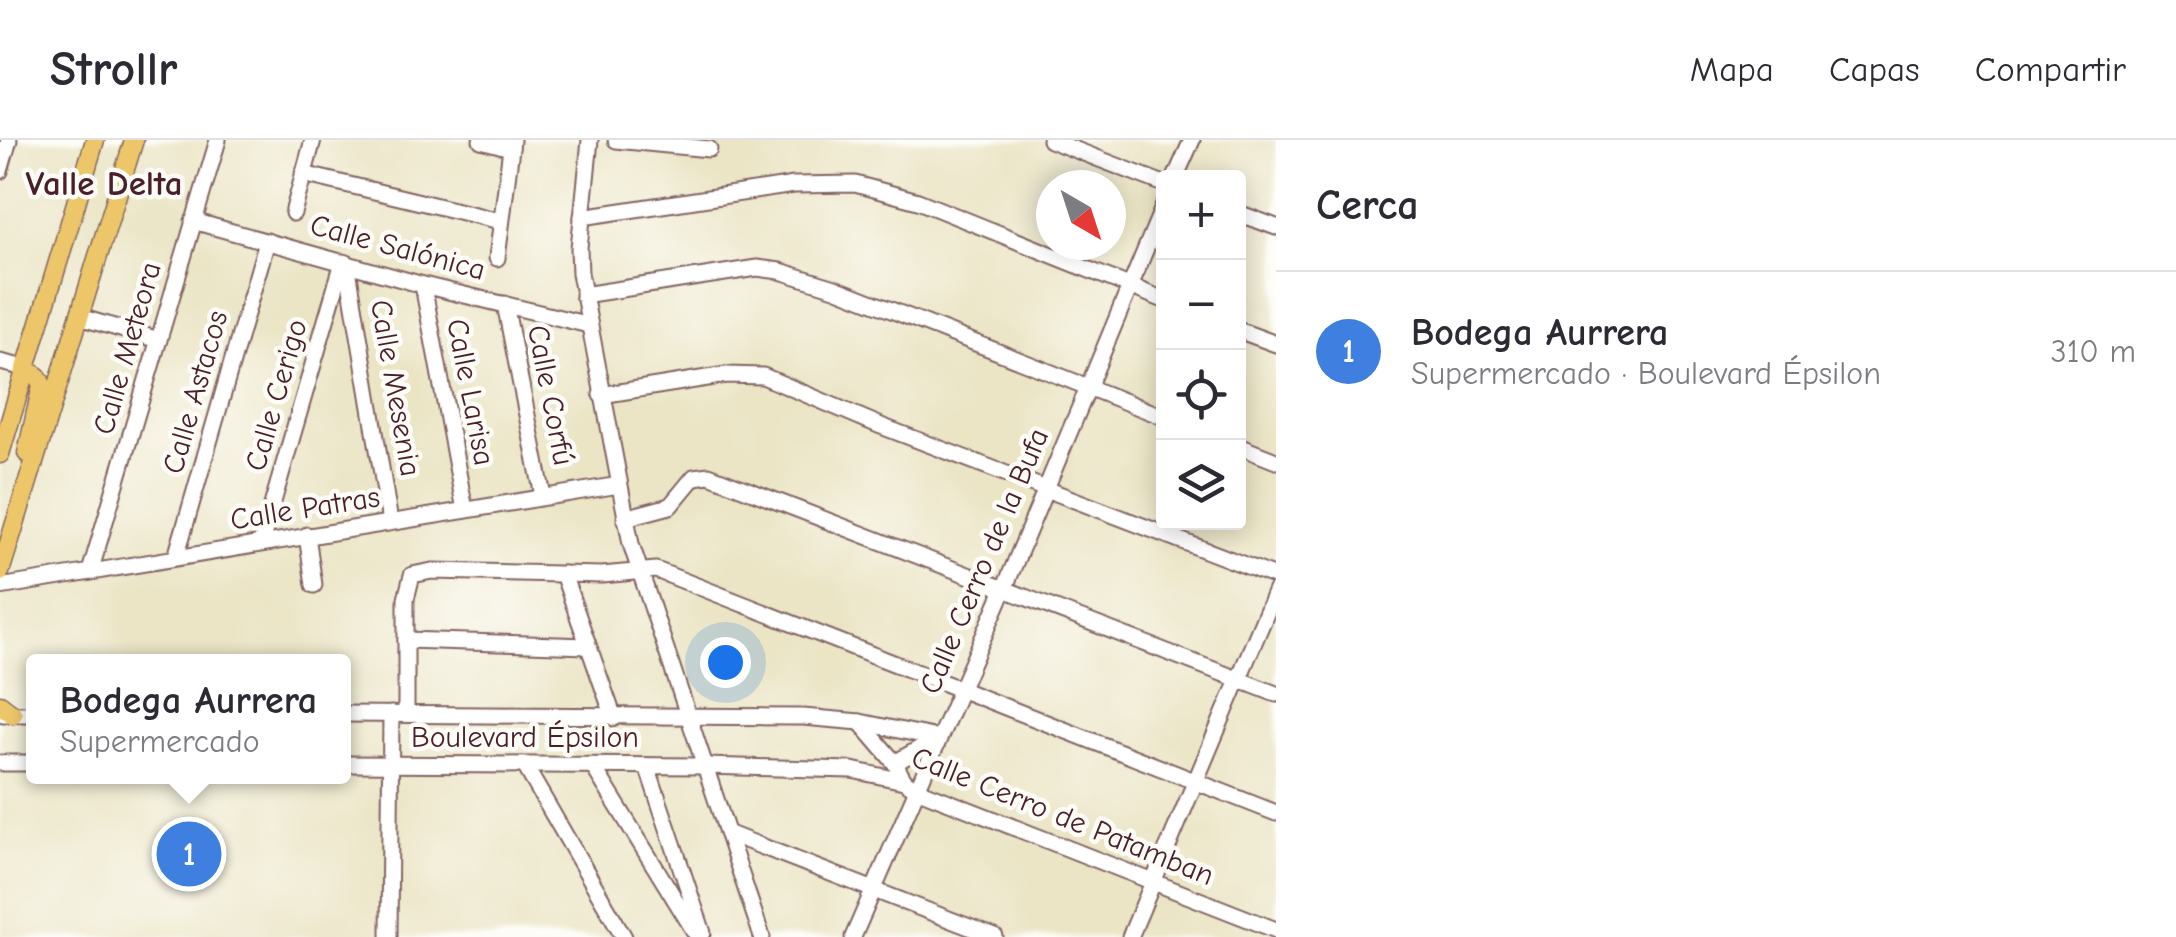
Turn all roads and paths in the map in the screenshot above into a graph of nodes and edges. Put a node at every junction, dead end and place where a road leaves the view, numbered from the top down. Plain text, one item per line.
1 (9, 140) edge
2 (95, 140) edge
3 (134, 140) edge
4 (218, 140) edge
5 (313, 140) edge
6 (481, 140) edge
7 (590, 140) edge
8 (616, 140) edge
9 (1050, 140) edge
10 (1192, 140) edge
11 (511, 144) edge
12 (709, 149) dead end
13 (1179, 170) edge
14 (0, 171) edge
15 (304, 174) junction
16 (1156, 181) edge
17 (293, 212) dead end
18 (1246, 215) edge
19 (582, 217) junction
20 (192, 221) junction
21 (500, 221) junction
22 (1156, 224) edge
23 (1276, 227) edge
24 (266, 241) junction
25 (497, 258) dead end
26 (345, 262) junction
27 (423, 285) junction
28 (1129, 287) junction
29 (583, 296) junction
30 (1156, 297) edge
31 (505, 304) junction
32 (79, 317) junction
33 (589, 325) junction
34 (1246, 333) edge
35 (159, 340) junction
36 (1276, 344) edge
37 (0, 362) edge
38 (25, 368) junction
39 (1088, 387) junction
40 (9, 393) edge
41 (601, 395) junction
42 (1156, 414) edge
43 (1246, 449) edge
44 (0, 454) edge
45 (1276, 461) edge
46 (26, 483) junction
47 (620, 486) junction
48 (1046, 486) junction
49 (543, 496) junction
50 (465, 510) junction
51 (625, 518) junction
52 (390, 522) junction
53 (307, 536) junction
54 (261, 543) junction
55 (176, 558) junction
56 (640, 571) junction
57 (0, 572) edge
58 (90, 572) junction
59 (563, 574) junction
60 (1276, 576) edge
61 (314, 585) dead end
62 (0, 587) edge
63 (1005, 587) junction
64 (1276, 590) edge
65 (406, 640) junction
66 (588, 646) junction
67 (1238, 680) junction
68 (960, 690) junction
69 (1276, 694) edge
70 (351, 714) edge
71 (398, 714) junction
72 (689, 716) junction
73 (614, 718) junction
74 (860, 722) junction
75 (937, 738) junction
76 (0, 762) edge
77 (26, 762) edge
78 (895, 763) junction
79 (351, 764) edge
80 (391, 764) junction
81 (525, 766) junction
82 (593, 766) junction
83 (648, 766) junction
84 (705, 766) junction
85 (1194, 782) junction
86 (911, 785) junction
87 (1276, 813) edge
88 (727, 834) junction
89 (1153, 883) junction
90 (874, 890) junction
91 (1276, 930) edge
92 (389, 937) edge
93 (624, 937) edge
94 (701, 937) edge
95 (762, 937) edge
96 (853, 937) edge
97 (995, 937) edge
98 (1130, 937) edge

1 - 14 street
2 - 38 main road
3 - 32 main road
4 - 20 street, Calle Meteora
5 - 15 street
6 - 11 street
7 - 19 street
8 - 12 street
9 - 16 street
10 - 13 street
11 - 21 street
15 - 17 street
15 - 21 street
18 - 23 street
19 - 28 street
19 - 29 street
20 - 24 street, Calle Salónica
20 - 35 street, Calle Meteora
21 - 25 street
22 - 28 street, Calle Cerro de la Bufa
24 - 26 street, Calle Salónica
24 - 55 street, Calle Astacos
26 - 27 street, Calle Salónica
26 - 52 street, Calle Mesenia
26 - 54 street, Calle Cerigo
27 - 31 street, Calle Salónica
27 - 50 street, Calle Larisa
28 - 30 street
28 - 39 street, Calle Cerro de la Bufa
29 - 33 street
29 - 39 street
31 - 33 street, Calle Salónica
31 - 49 street, Calle Corfú
32 - 35 street
32 - 46 main road
33 - 41 street
34 - 36 street
35 - 58 street, Calle Meteora
37 - 38 street
38 - 40 main road
38 - 46 main road
39 - 42 street
39 - 48 street, Calle Cerro de la Bufa
40 - 44 main road
41 - 47 street
41 - 48 street
43 - 45 street
46 - 57 main road
47 - 49 street, Calle Patras
47 - 51 street
48 - 60 street
48 - 63 street, Calle Cerro de la Bufa
49 - 50 street, Calle Patras
50 - 52 street, Calle Patras
51 - 56 street
51 - 63 street
52 - 53 street, Calle Patras
53 - 54 street, Calle Patras
53 - 61 street
54 - 55 street, Calle Patras
55 - 58 street, Calle Patras
56 - 59 street
56 - 68 street
56 - 72 street
58 - 62 street, Calle Patras
59 - 65 street
59 - 66 street
63 - 67 street
63 - 68 street, Calle Cerro de la Bufa
64 - 67 street
65 - 66 street
65 - 71 street
66 - 73 street
67 - 69 street
67 - 85 street
68 - 75 street, Calle Cerro de la Bufa
68 - 85 street
70 - 71 street, Boulevard Épsilon
71 - 73 street, Boulevard Épsilon
71 - 80 street
72 - 73 street, Boulevard Épsilon
72 - 74 street, Boulevard Épsilon
72 - 84 street
74 - 75 street, Boulevard Épsilon
74 - 78 street
75 - 78 street
75 - 86 street, Calle Cerro de la Bufa
76 - 77 street
78 - 86 street
79 - 80 street, Boulevard Épsilon
80 - 81 street, Boulevard Épsilon
80 - 92 street
81 - 82 street, Boulevard Épsilon
81 - 93 street
82 - 83 street, Boulevard Épsilon
82 - 94 street
83 - 84 street, Boulevard Épsilon
83 - 94 street
84 - 86 street, Calle Cerro de Patamban
84 - 88 street
85 - 87 street
85 - 89 street
86 - 89 street, Calle Cerro de Patamban
86 - 90 street, Calle Cerro de la Bufa
88 - 90 street
88 - 95 street
89 - 91 street, Calle Cerro de Patamban
89 - 98 street
90 - 96 street, Calle Cerro de la Bufa
90 - 97 street

